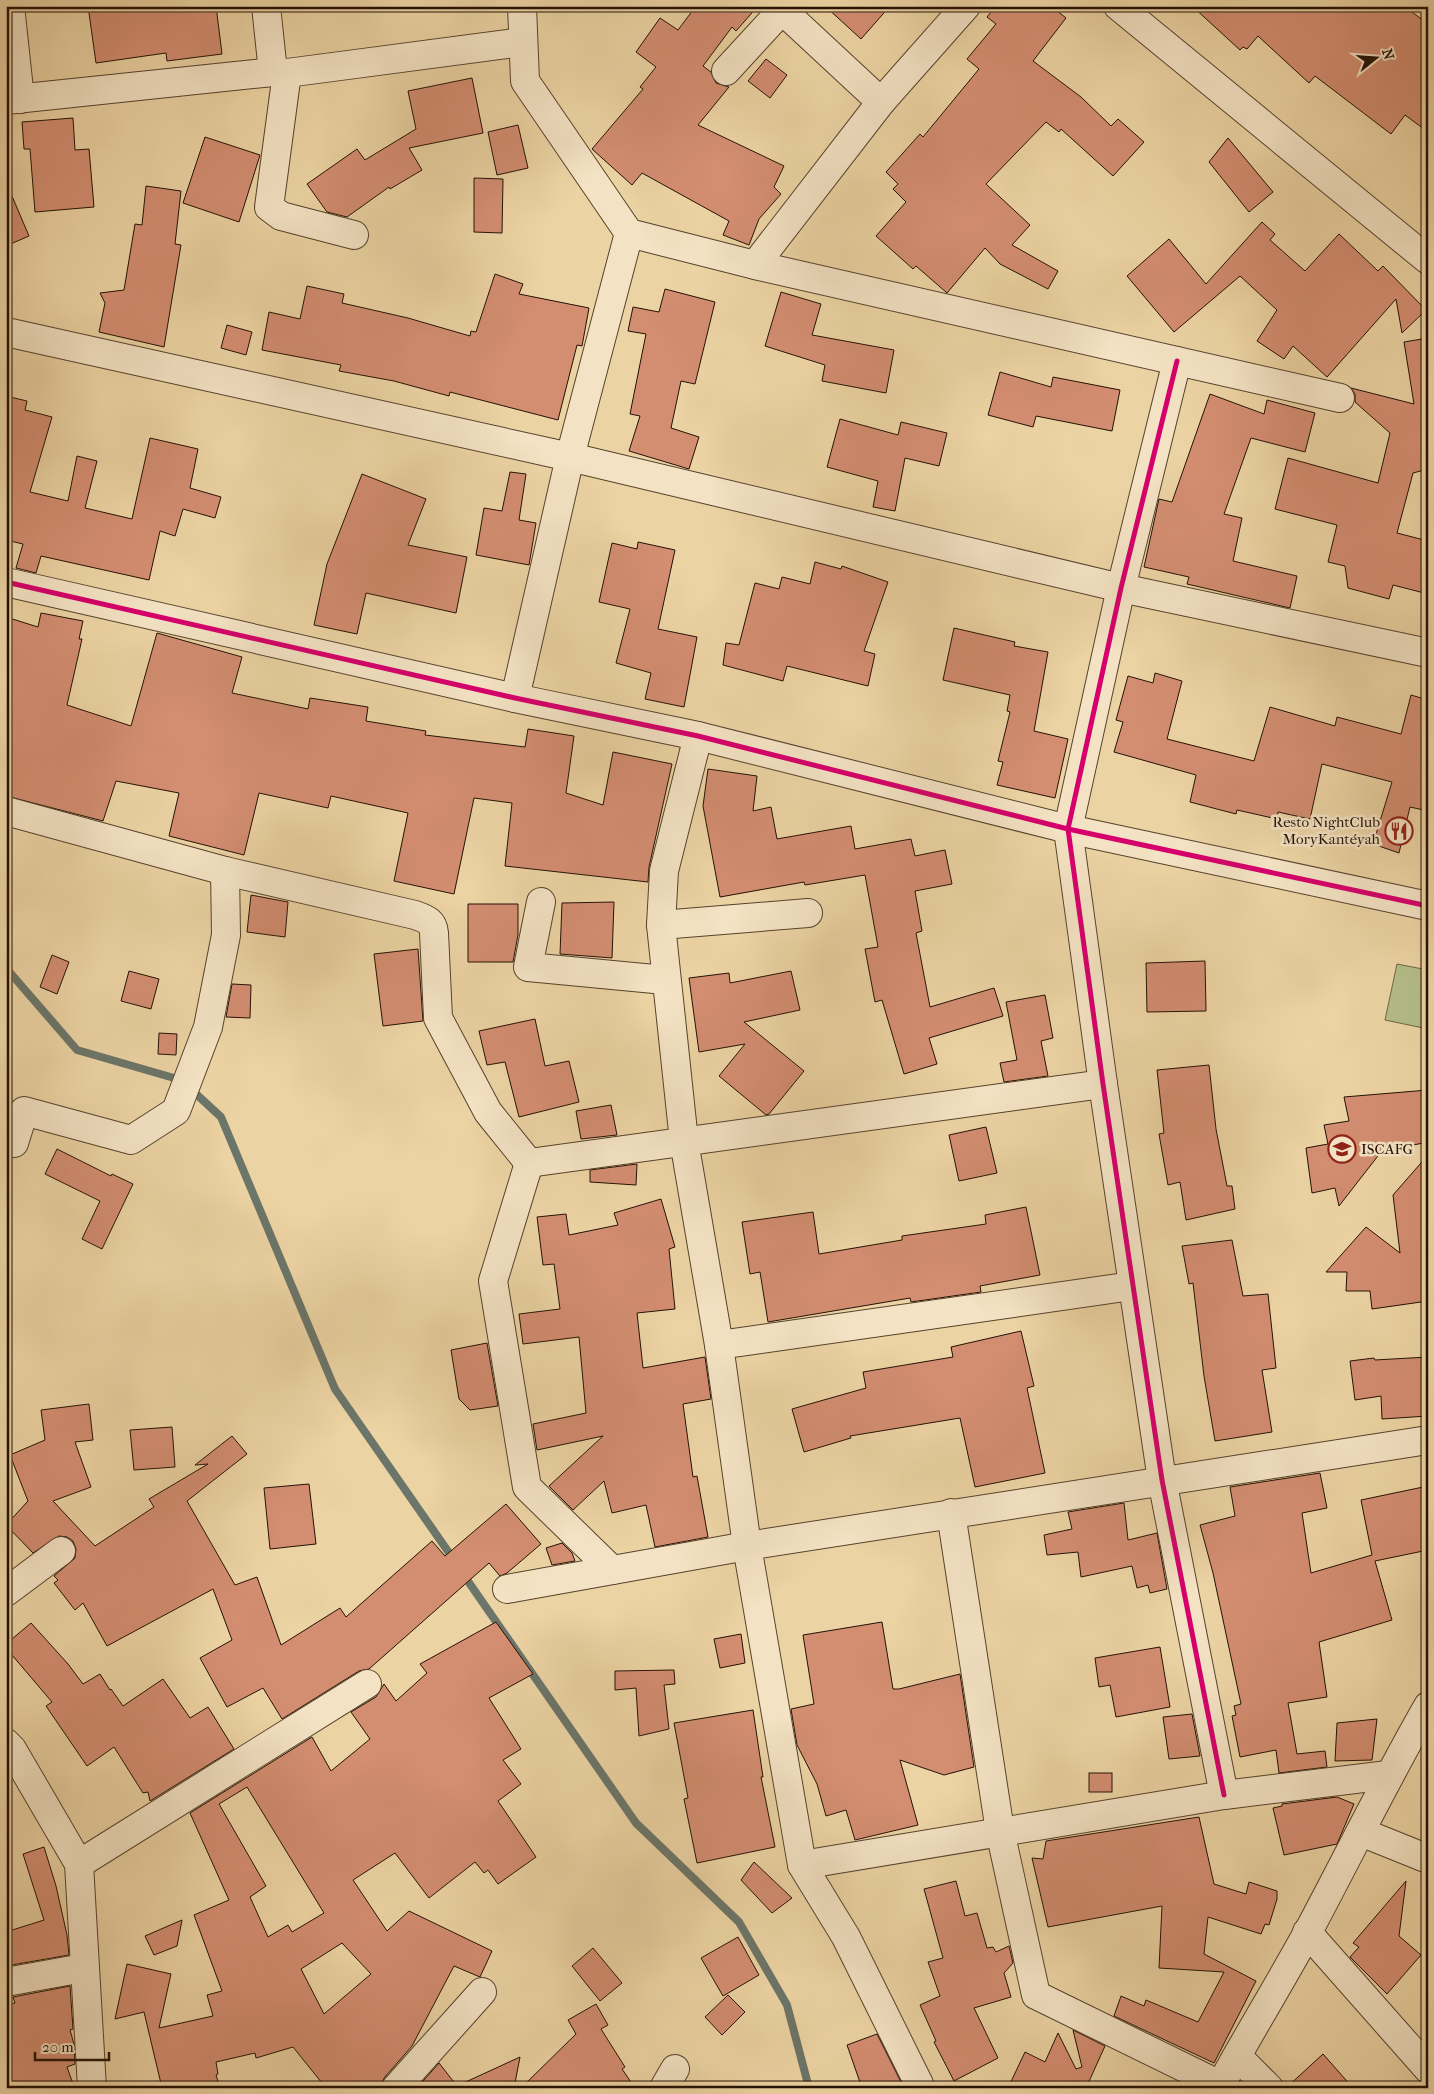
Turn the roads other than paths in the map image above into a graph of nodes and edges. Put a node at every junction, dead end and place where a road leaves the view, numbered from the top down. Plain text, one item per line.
1 (10, 6) edge
2 (266, 6) edge
3 (522, 6) edge
4 (966, 6) edge
5 (1118, 6) edge
6 (523, 42) junction
7 (726, 71) dead end
8 (280, 72) junction
9 (13, 100) edge
10 (881, 102) junction
11 (629, 233) junction
12 (354, 235) dead end
13 (1428, 260) edge
14 (755, 265) junction
15 (6, 332) edge
16 (1177, 361) junction
17 (1340, 398) dead end
18 (570, 457) junction
19 (6, 582) edge
20 (1121, 588) junction
21 (1428, 653) edge
22 (515, 698) junction
23 (698, 736) junction
24 (6, 811) edge
25 (1068, 829) junction
26 (225, 871) junction
27 (541, 902) dead end
28 (1428, 906) edge
29 (808, 913) dead end
30 (661, 925) junction
31 (665, 980) junction
32 (1103, 1084) junction
33 (6, 1139) edge
34 (684, 1141) junction
35 (529, 1163) junction
36 (1132, 1286) junction
37 (719, 1345) junction
38 (1428, 1440) edge
39 (1162, 1480) junction
40 (951, 1513) junction
41 (747, 1546) junction
42 (61, 1551) dead end
43 (612, 1570) junction
44 (507, 1589) dead end
45 (6, 1592) edge
46 (367, 1684) dead end
47 (1428, 1706) edge
48 (6, 1743) edge
49 (1388, 1775) junction
50 (1224, 1795) junction
51 (1000, 1831) junction
52 (1361, 1832) junction
53 (1428, 1859) edge
54 (79, 1864) junction
55 (802, 1865) junction
56 (1307, 1932) junction
57 (84, 1968) junction
58 (6, 1982) edge
59 (482, 1992) dead end
60 (1237, 2056) junction
61 (1428, 2069) edge
62 (1220, 2086) edge
63 (92, 2088) edge
64 (396, 2088) edge
65 (915, 2088) edge
66 (1270, 2088) edge

1 - 9 street
2 - 8 street
3 - 6 street
4 - 10 street
5 - 13 street
6 - 8 street
6 - 11 street
7 - 10 street
8 - 9 street
8 - 12 street
10 - 14 street
11 - 14 street
11 - 18 street
14 - 16 street
15 - 18 street
16 - 17 street
16 - 20 street
18 - 20 street
18 - 22 street
19 - 22 street
20 - 21 street
20 - 25 street
22 - 23 street
23 - 25 street
23 - 30 street
24 - 26 street
25 - 28 street
25 - 32 street
26 - 33 street
26 - 35 street
27 - 31 street
29 - 30 street
30 - 31 street
31 - 34 street
32 - 34 street
32 - 36 street
34 - 35 street
34 - 37 street
35 - 43 street
36 - 37 street
36 - 39 street
37 - 41 street
38 - 39 street
39 - 40 street
39 - 50 street
40 - 41 street
40 - 51 street
41 - 43 street
41 - 55 street
42 - 45 street
43 - 44 street
46 - 54 street
47 - 49 street
48 - 54 street
49 - 50 street
49 - 52 street
50 - 51 street
51 - 55 street
51 - 62 street
52 - 53 street
52 - 56 street
54 - 57 street
55 - 65 street
56 - 60 street
56 - 61 street
57 - 58 street
57 - 63 street
59 - 64 street
60 - 62 street
60 - 66 street

